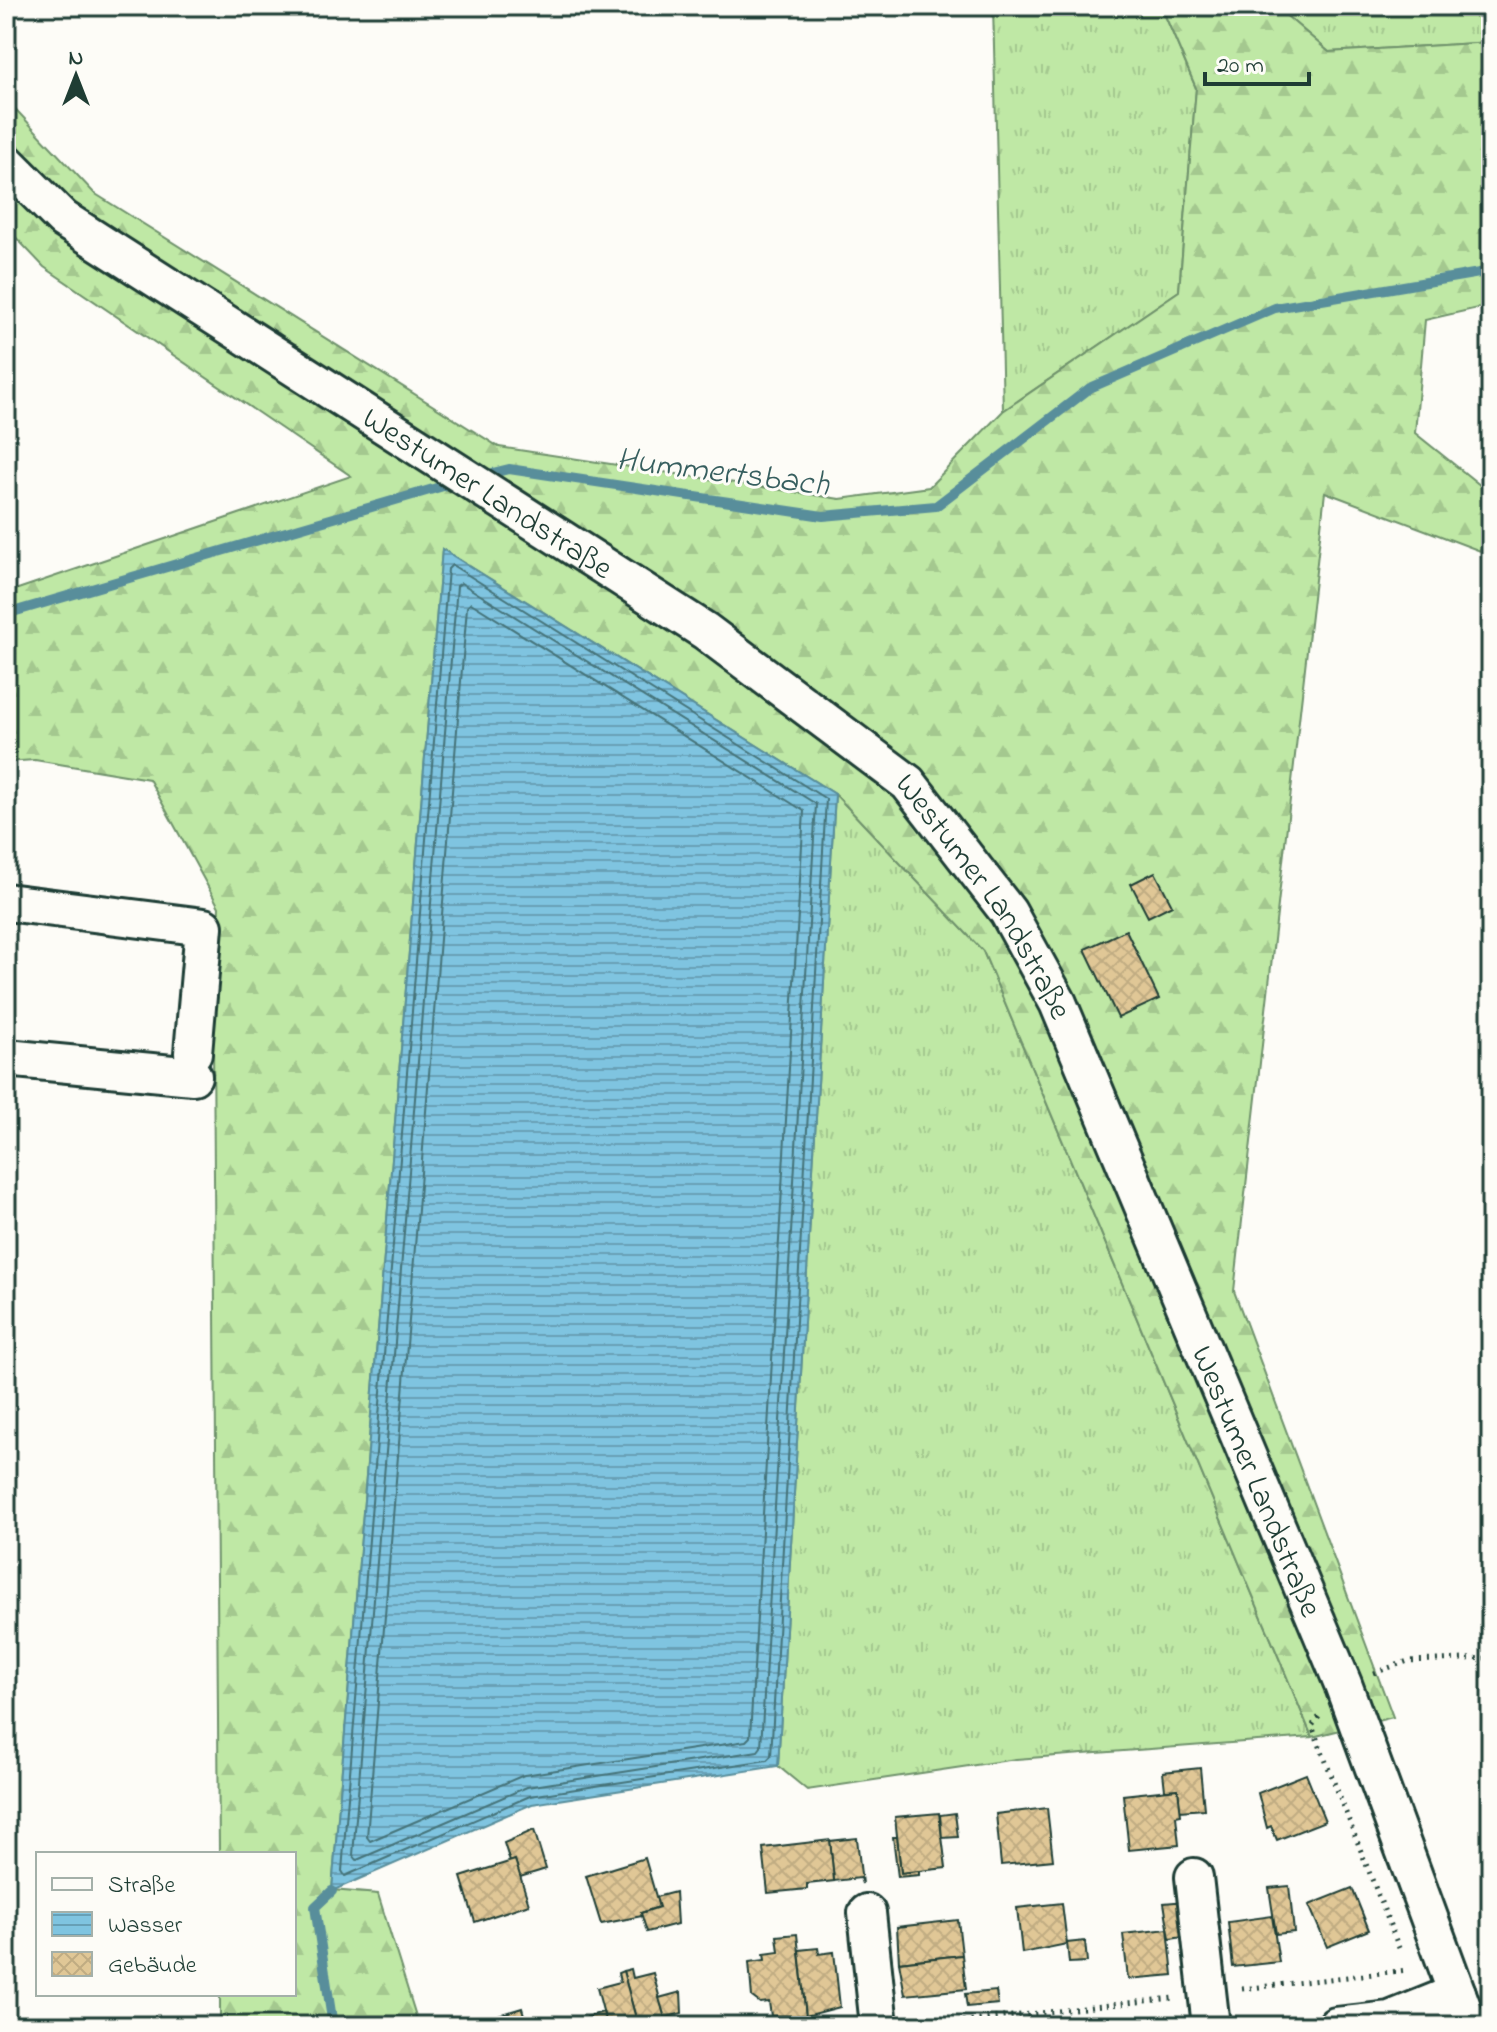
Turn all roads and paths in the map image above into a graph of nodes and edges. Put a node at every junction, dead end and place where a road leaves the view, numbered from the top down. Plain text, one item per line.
1 (6, 162) edge
2 (6, 902) edge
3 (6, 1058) edge
4 (1491, 1658) edge
5 (1343, 1684) junction
6 (1194, 1877) dead end
7 (867, 1913) dead end
8 (1408, 1970) dead end
9 (1457, 1993) junction
10 (1209, 2010) edge
11 (879, 2026) edge
12 (923, 2026) edge
13 (1336, 2026) edge
14 (1469, 2026) edge

1 - 5 street, Westumer Landstraße
2 - 3 street
4 - 5 path
5 - 9 street, Westumer Landstraße
6 - 10 street
7 - 11 street
8 - 10 path
9 - 13 street
9 - 14 street, Westumer Landstraße
10 - 12 path

